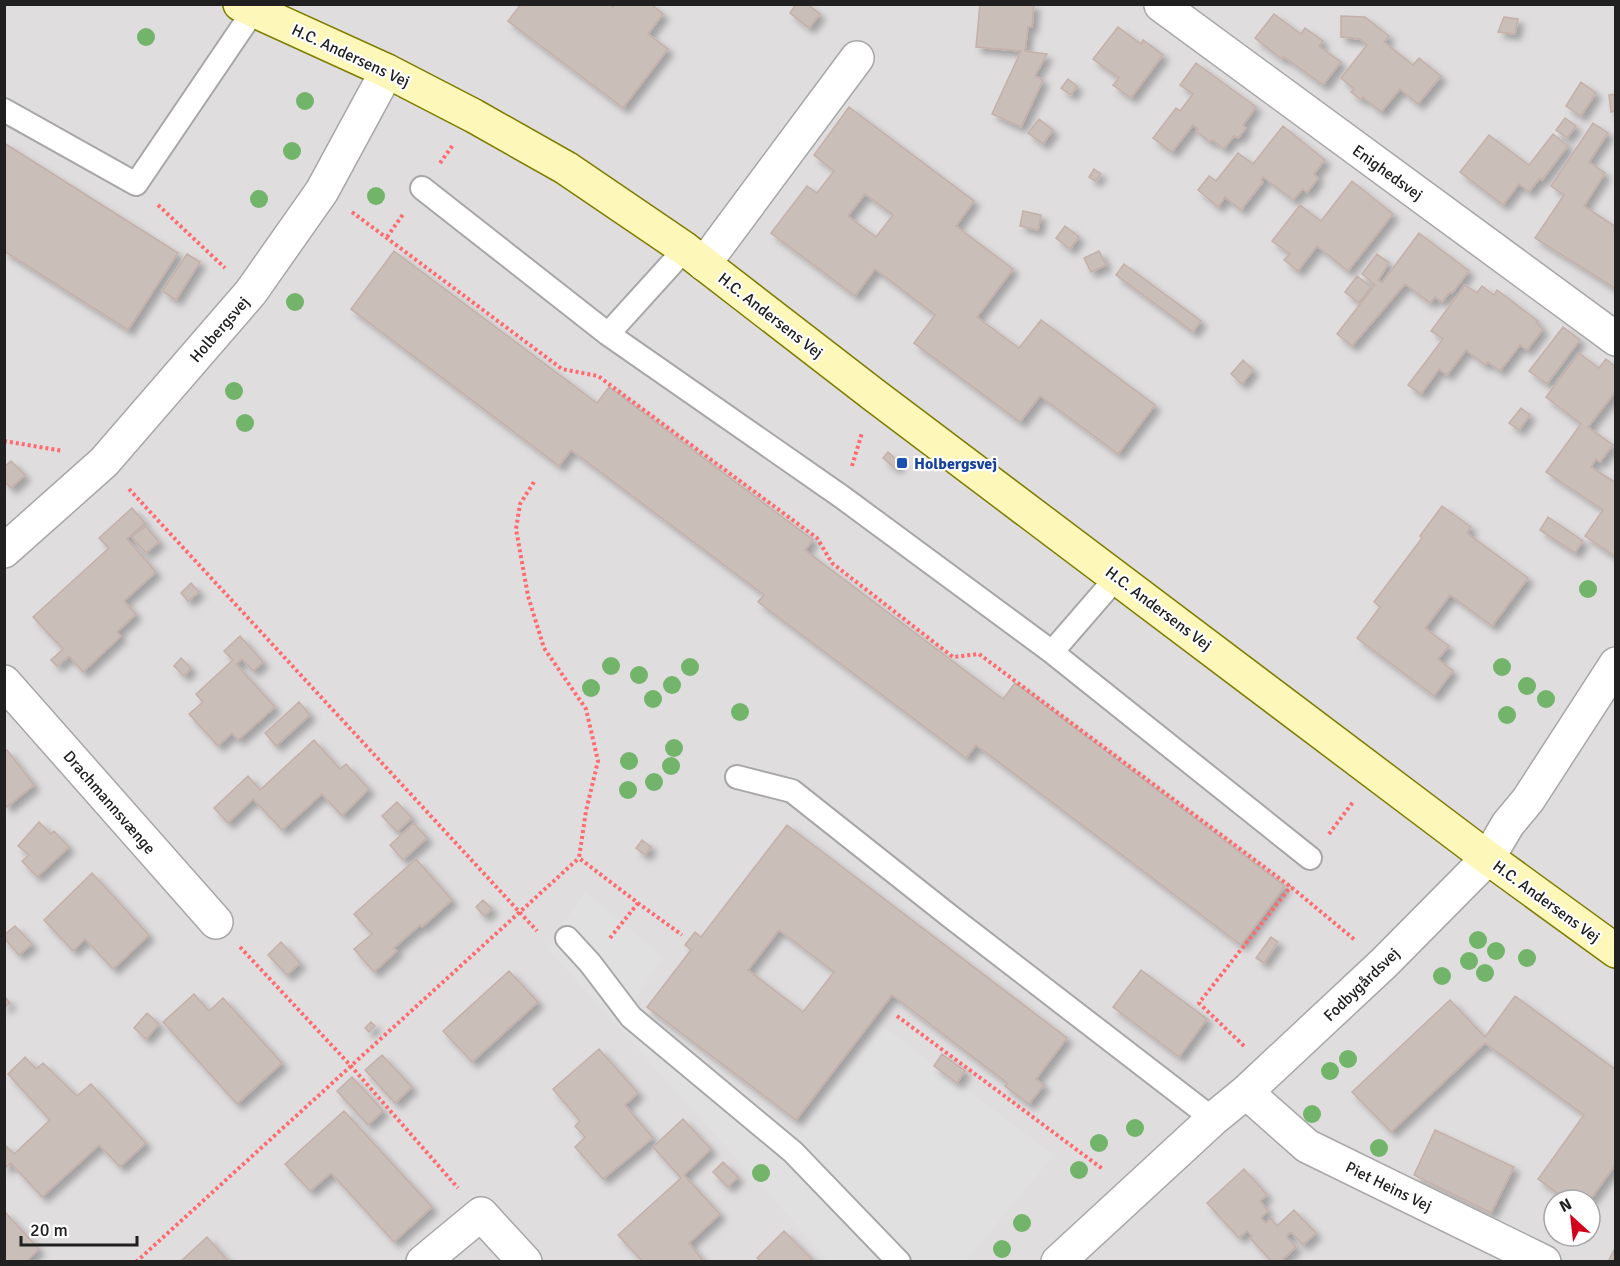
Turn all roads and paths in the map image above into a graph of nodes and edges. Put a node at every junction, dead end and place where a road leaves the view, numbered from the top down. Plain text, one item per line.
1 (1161, 4) edge
2 (247, 7) edge
3 (857, 58) dead end
4 (387, 71) junction
5 (4, 110) edge
6 (136, 184) junction
7 (422, 188) dead end
8 (322, 191) junction
9 (694, 256) junction
10 (251, 292) junction
11 (608, 334) junction
12 (1616, 339) edge
13 (874, 395) junction
14 (4, 441) edge
15 (104, 462) junction
16 (534, 482) dead end
17 (842, 497) junction
18 (7, 544) edge
19 (1117, 577) junction
20 (1052, 652) junction
21 (1616, 664) edge
22 (4, 682) edge
23 (1375, 772) junction
24 (737, 777) dead end
25 (579, 858) junction
26 (1310, 858) junction
27 (1488, 858) junction
28 (1291, 887) junction
29 (638, 903) junction
30 (521, 913) junction
31 (216, 922) joint
32 (682, 934) dead end
33 (567, 938) joint
34 (1616, 951) edge
35 (590, 963) junction
36 (1384, 963) junction
37 (897, 1016) dead end
38 (351, 1066) junction
39 (1258, 1081) junction
40 (1213, 1119) junction
41 (1134, 1192) junction
42 (481, 1214) junction
43 (1079, 1255) edge
44 (136, 1262) edge
45 (423, 1262) edge
46 (525, 1262) edge
47 (899, 1262) edge
48 (1544, 1262) edge

1 - 12 street, Enighedsvej
2 - 4 street, H.C. Andersens Vej
2 - 6 lane
3 - 9 street, H.C. Andersens Vej
4 - 8 street, Holbergsvej
4 - 9 street, H.C. Andersens Vej
5 - 6 lane
6 - 10 path
7 - 11 lane
8 - 10 street, Holbergsvej
8 - 28 path
9 - 11 lane
9 - 13 street, H.C. Andersens Vej
10 - 15 street, Holbergsvej
11 - 17 lane
13 - 17 path
13 - 19 street, H.C. Andersens Vej
14 - 15 path
15 - 18 street, Holbergsvej
15 - 30 path
16 - 25 path
17 - 20 lane
19 - 20 lane
19 - 23 street, H.C. Andersens Vej
20 - 26 lane
21 - 27 street, Fodbygårdsvej
22 - 31 street, Drachmannsvænge
23 - 26 path
23 - 27 street, H.C. Andersens Vej
24 - 40 lane
25 - 29 path
25 - 30 path
26 - 28 path
27 - 34 street, H.C. Andersens Vej
27 - 36 street, Fodbygårdsvej
28 - 36 path
28 - 39 path
29 - 32 path
29 - 35 path
30 - 33 path
30 - 38 path
31 - 38 path
33 - 35 lane
35 - 47 lane
36 - 39 street, Fodbygårdsvej
37 - 41 path
38 - 42 path
38 - 44 path
39 - 40 street, Fodbygårdsvej
39 - 48 street, Piet Heins Vej
40 - 41 street, Fodbygårdsvej
41 - 43 street, Fodbygårdsvej
42 - 45 street
42 - 46 street

